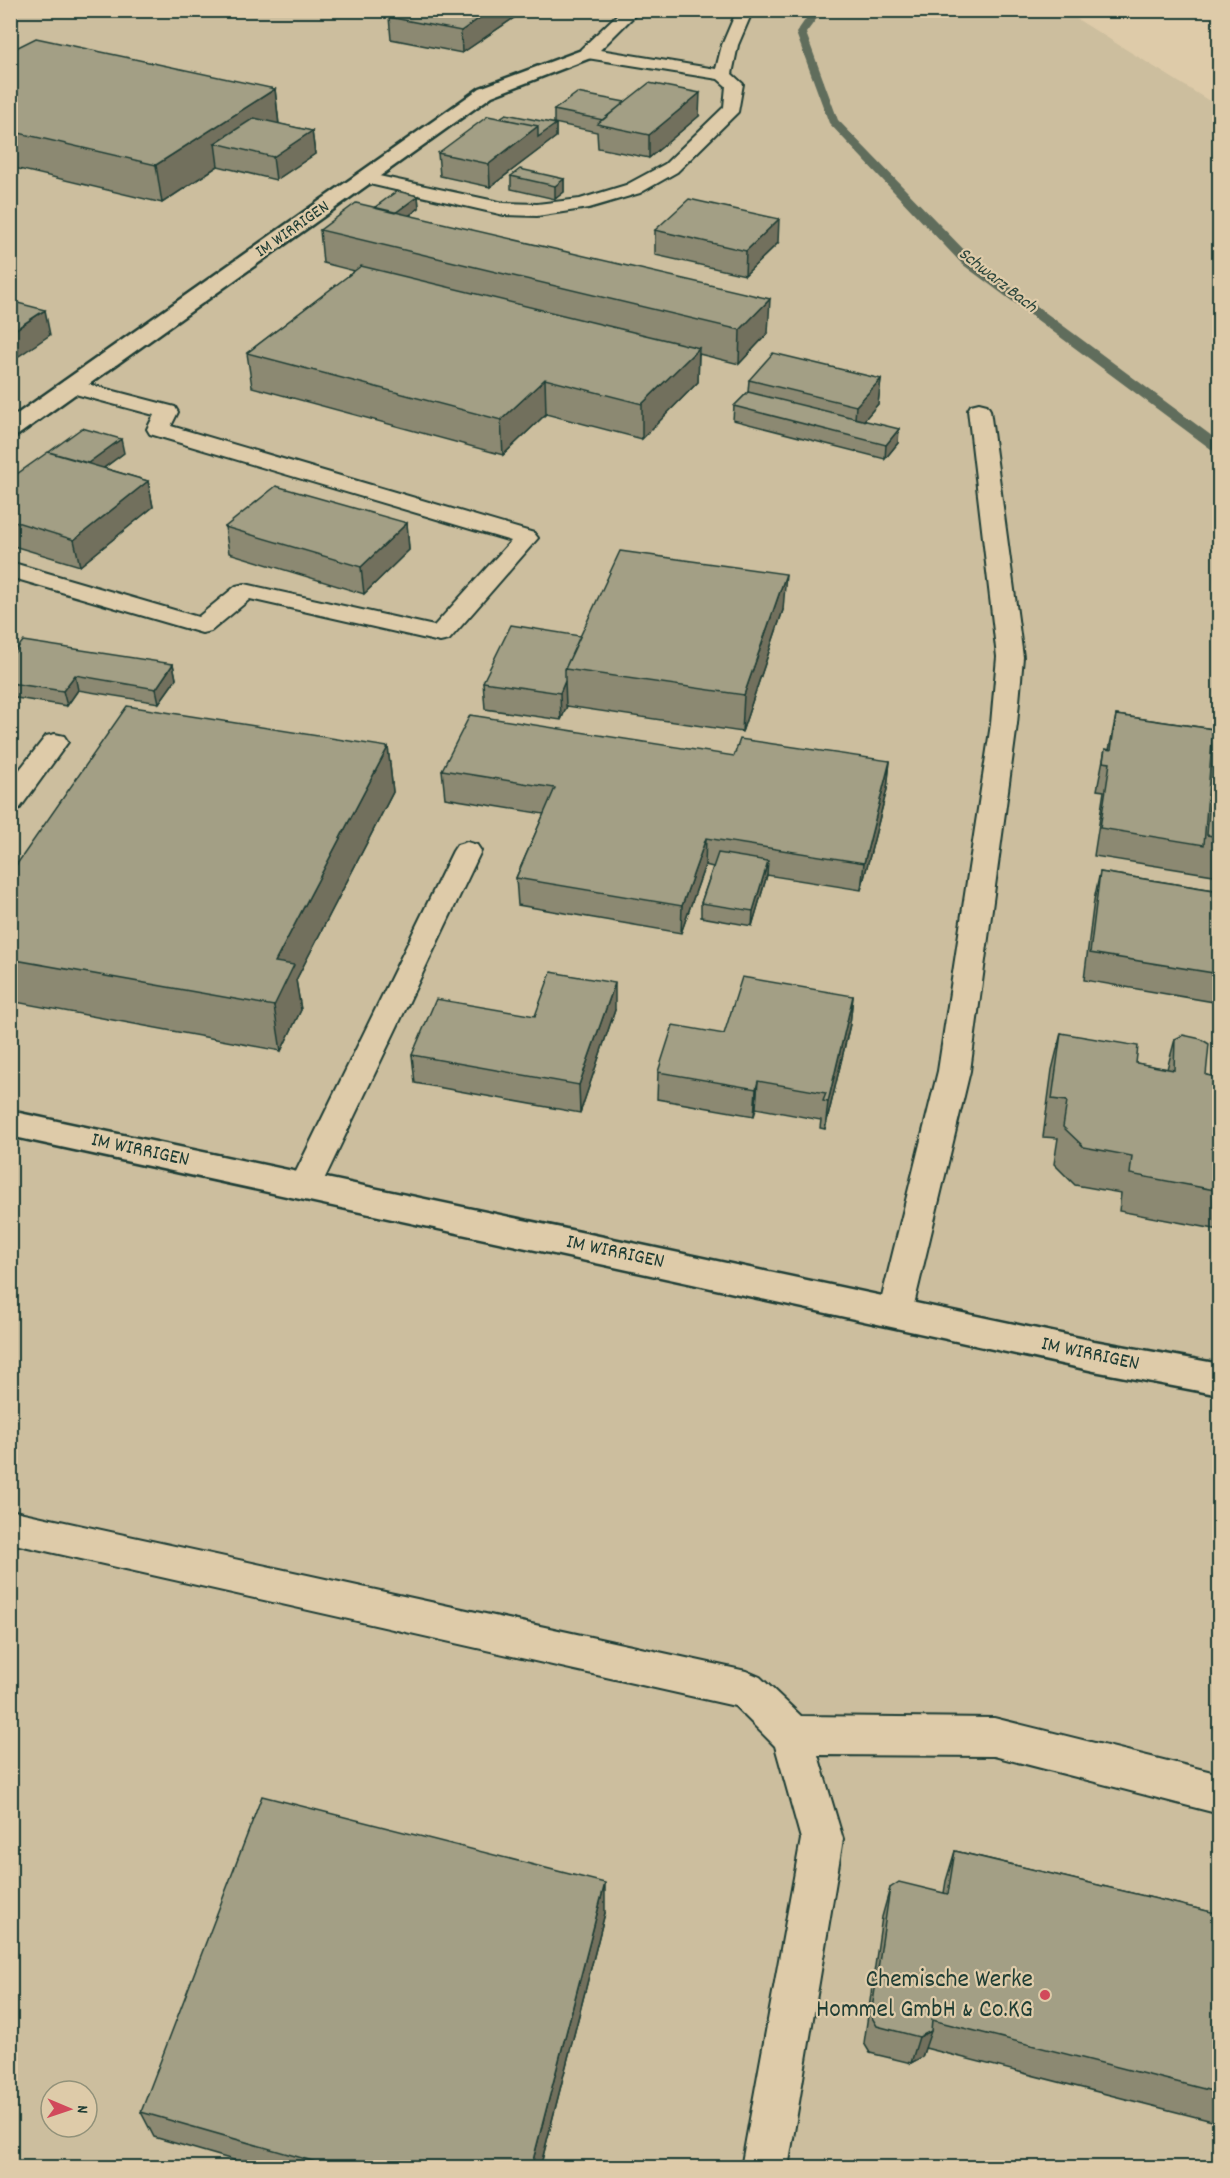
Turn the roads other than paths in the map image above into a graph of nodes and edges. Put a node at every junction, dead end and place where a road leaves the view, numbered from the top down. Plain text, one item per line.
1 (632, 10) edge
2 (745, 10) edge
3 (587, 53) junction
4 (723, 75) junction
5 (365, 178) junction
6 (72, 387) junction
7 (979, 410) dead end
8 (10, 430) edge
9 (10, 568) edge
10 (54, 742) dead end
11 (10, 802) edge
12 (467, 851) dead end
13 (10, 1123) edge
14 (305, 1186) junction
15 (895, 1313) junction
16 (1220, 1380) edge
17 (10, 1526) edge
18 (792, 1735) junction
19 (1220, 1794) edge
20 (764, 2168) edge

1 - 3 lane
2 - 4 lane
3 - 4 lane
3 - 5 street, IM WIRRIGEN
4 - 5 lane
5 - 6 street, IM WIRRIGEN
6 - 8 street, IM WIRRIGEN
6 - 9 lane
7 - 15 lane
10 - 11 lane
12 - 14 lane
13 - 14 street, IM WIRRIGEN
14 - 15 street, IM WIRRIGEN
15 - 16 street, IM WIRRIGEN
17 - 18 lane
18 - 19 lane
18 - 20 lane

